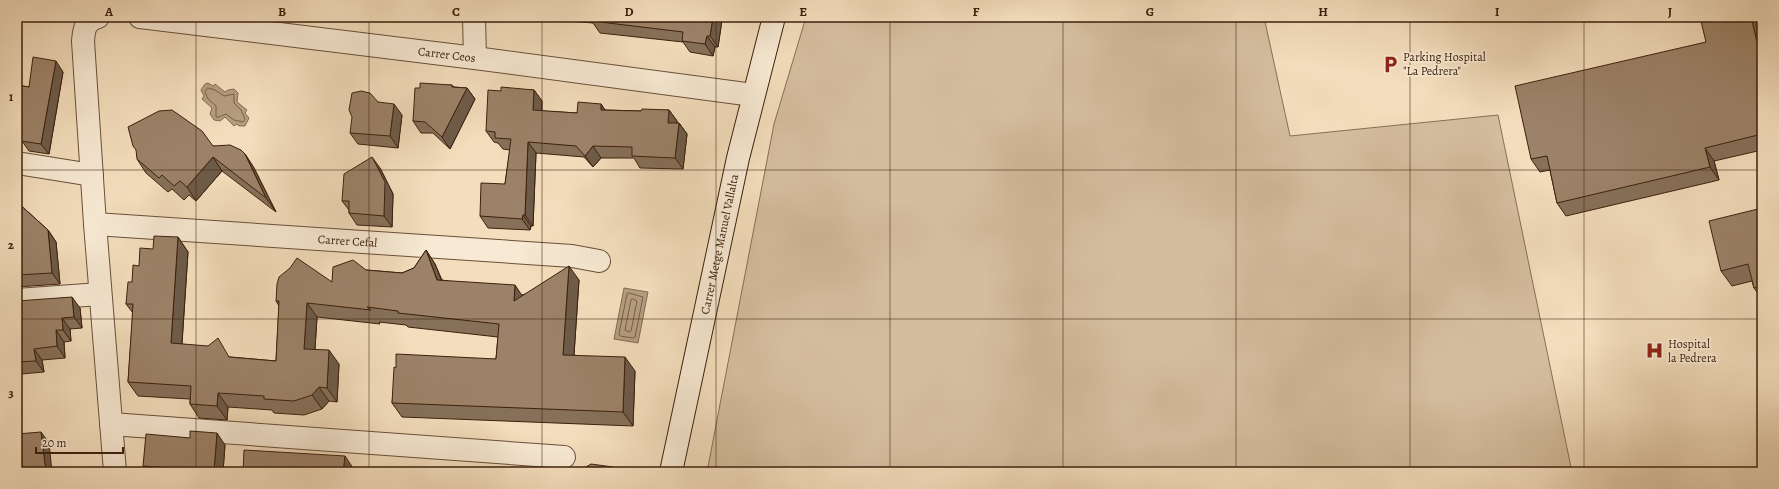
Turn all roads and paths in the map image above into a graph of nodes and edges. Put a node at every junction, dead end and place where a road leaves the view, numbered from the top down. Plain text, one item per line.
1 (98, 17) edge
2 (140, 17) edge
3 (474, 17) edge
4 (774, 17) edge
5 (475, 58) junction
6 (753, 95) junction
7 (17, 162) edge
8 (92, 176) junction
9 (95, 224) junction
10 (599, 261) dead end
11 (100, 294) junction
12 (17, 300) edge
13 (111, 424) junction
14 (564, 458) dead end
15 (115, 472) edge
16 (672, 472) edge

1 - 8 street
2 - 5 street, Carrer Ceos
3 - 5 street
4 - 6 street, Carrer Metge Manuel Vallalta
5 - 6 street, Carrer Ceos
6 - 16 street, Carrer Metge Manuel Vallalta
7 - 8 street
8 - 9 street
9 - 10 street, Carrer Cefal
9 - 11 street
11 - 12 street
11 - 13 street
13 - 14 street
13 - 15 street

